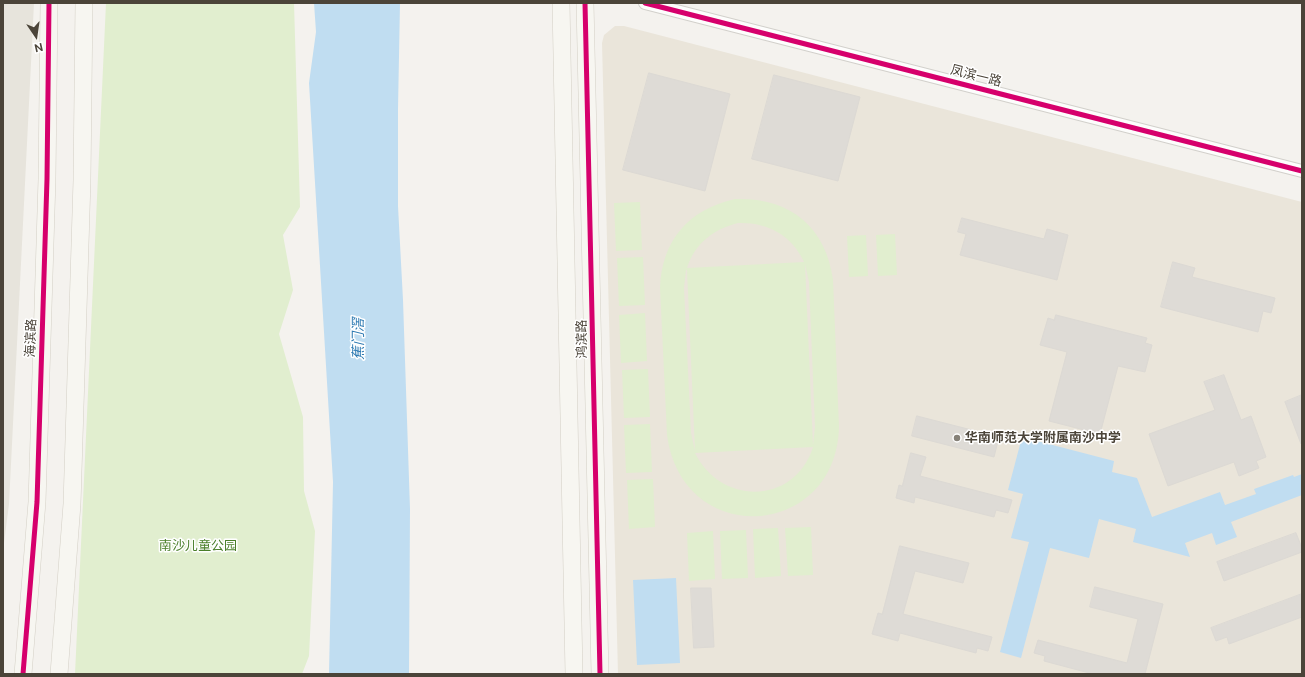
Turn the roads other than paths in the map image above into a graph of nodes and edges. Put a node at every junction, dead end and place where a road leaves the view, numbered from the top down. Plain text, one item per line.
1 (49, 3) edge
2 (84, 3) edge
3 (561, 3) edge
4 (585, 3) edge
5 (645, 3) edge
6 (1302, 171) edge
7 (24, 674) edge
8 (59, 674) edge
9 (574, 674) edge
10 (600, 674) edge

1 - 7 street, 海滨路
2 - 8 street
3 - 9 street, 鸿滨路
4 - 10 street, 鸿滨路
5 - 6 street, 凤滨一路

